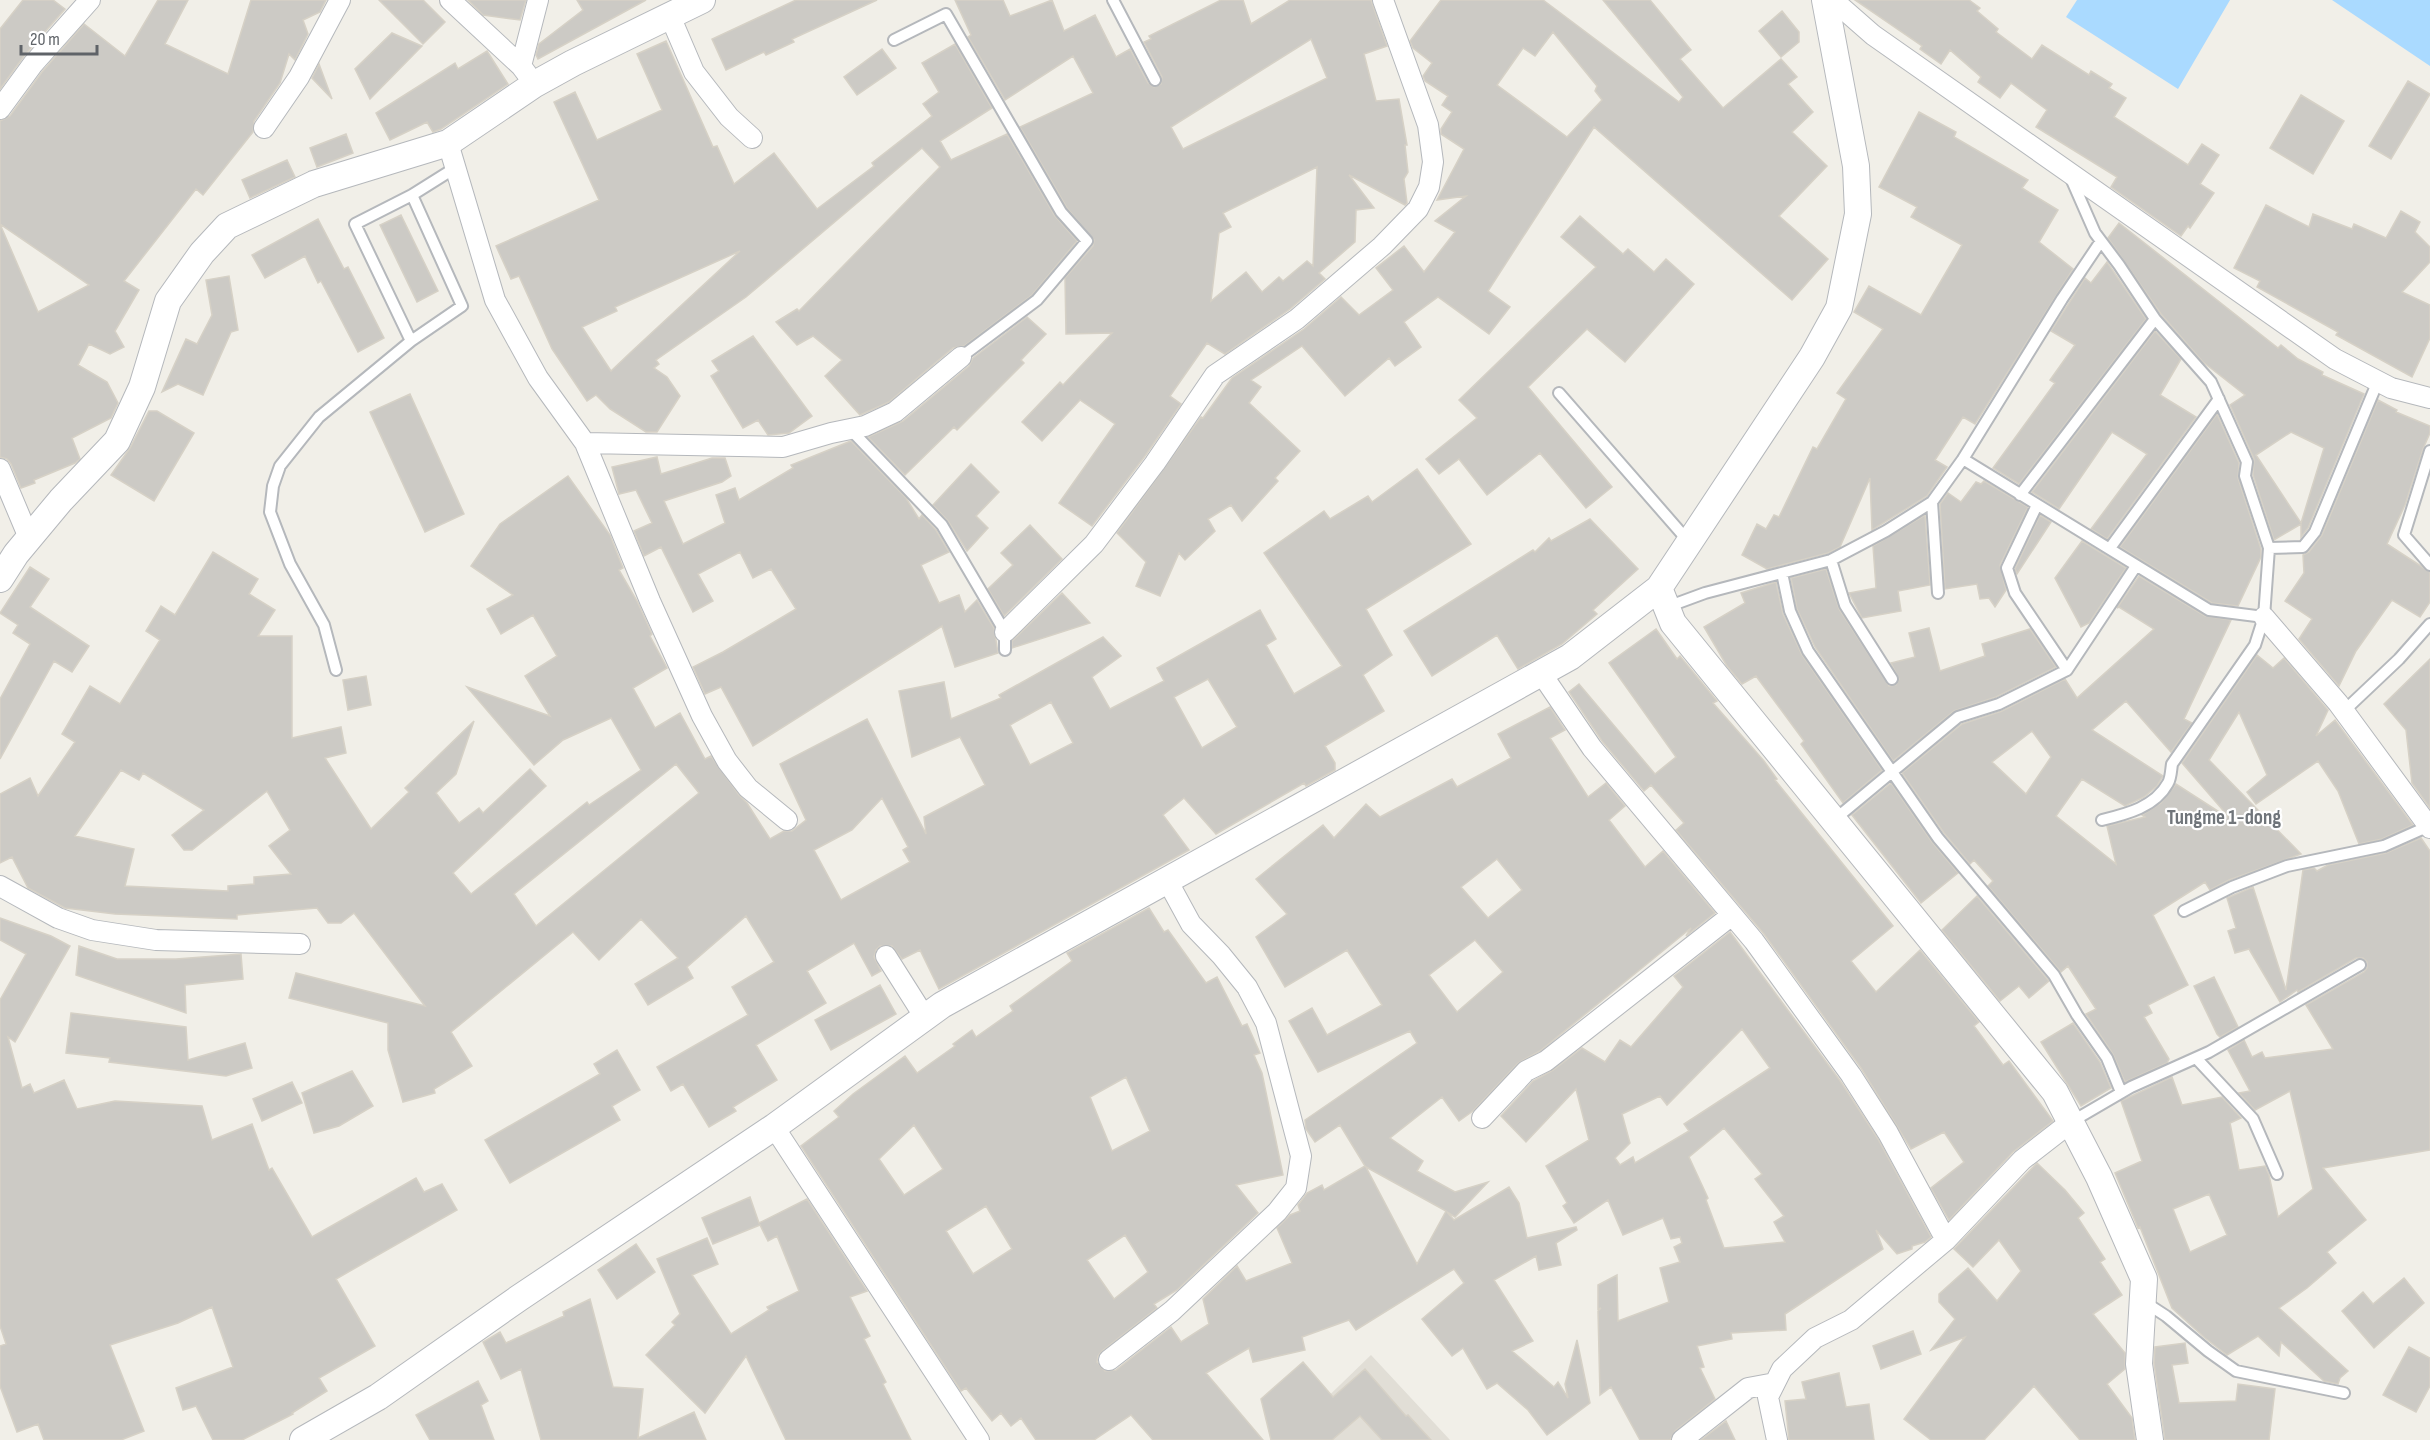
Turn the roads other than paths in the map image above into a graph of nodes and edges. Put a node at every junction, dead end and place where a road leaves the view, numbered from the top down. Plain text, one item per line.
1 (90, 0) edge
2 (340, 0) edge
3 (450, 0) edge
4 (538, 0) edge
5 (702, 0) edge
6 (1113, 0) edge
7 (1383, 0) edge
8 (1824, 0) edge
9 (1833, 0) edge
10 (670, 16) junction
11 (894, 40) dead end
12 (528, 75) junction
13 (1155, 80) dead end
14 (0, 109) edge
15 (264, 128) dead end
16 (752, 138) dead end
17 (448, 142) junction
18 (455, 168) junction
19 (2069, 173) junction
20 (412, 195) junction
21 (2101, 241) junction
22 (2155, 319) junction
23 (411, 342) junction
24 (962, 357) joint
25 (2378, 381) junction
26 (1558, 393) dead end
27 (2219, 399) junction
28 (2430, 399) edge
29 (850, 429) junction
30 (585, 443) junction
31 (2430, 451) edge
32 (1963, 459) junction
33 (0, 470) edge
34 (2020, 495) junction
35 (1932, 502) junction
36 (2037, 505) junction
37 (29, 538) junction
38 (1689, 542) junction
39 (2110, 548) junction
40 (2269, 548) junction
41 (1831, 560) junction
42 (2430, 565) edge
43 (2136, 566) junction
44 (1782, 573) junction
45 (0, 579) edge
46 (1938, 593) dead end
47 (1663, 598) junction
48 (2264, 617) junction
49 (2430, 624) edge
50 (1005, 641) joint
51 (336, 670) dead end
52 (2067, 670) junction
53 (1541, 673) junction
54 (1892, 679) dead end
55 (2344, 711) junction
56 (1891, 773) junction
57 (787, 820) dead end
58 (1834, 820) junction
59 (2102, 820) dead end
60 (2430, 827) edge
61 (1167, 880) junction
62 (0, 886) edge
63 (2184, 911) dead end
64 (1732, 915) junction
65 (300, 944) dead end
66 (886, 956) dead end
67 (2360, 965) dead end
68 (924, 1016) junction
69 (2196, 1058) junction
70 (2121, 1092) junction
71 (1482, 1118) dead end
72 (2071, 1122) junction
73 (774, 1127) junction
74 (2277, 1174) dead end
75 (1946, 1240) junction
76 (2143, 1301) junction
77 (1109, 1360) dead end
78 (1775, 1383) junction
79 (2344, 1393) dead end
80 (303, 1440) edge
81 (979, 1440) edge
82 (1682, 1440) edge
83 (1777, 1440) edge
84 (2150, 1440) edge

1 - 14 street
2 - 15 street
3 - 12 street
4 - 12 street
5 - 10 street
6 - 13 lane
7 - 50 street
8 - 38 street
9 - 19 street
10 - 12 street
10 - 16 street
11 - 24 lane
12 - 17 street
17 - 18 street
17 - 37 street
18 - 20 lane
18 - 30 street
19 - 21 lane
19 - 25 street
20 - 23 lane
20 - 23 lane
21 - 22 lane
21 - 32 lane
22 - 27 lane
22 - 34 lane
23 - 51 lane
24 - 29 street
25 - 28 street
25 - 40 lane
26 - 38 lane
27 - 39 lane
27 - 40 lane
29 - 30 street
29 - 50 lane
30 - 57 street
31 - 42 lane
32 - 34 lane
32 - 35 lane
33 - 37 street
34 - 36 lane
35 - 41 lane
35 - 46 lane
36 - 39 lane
36 - 52 lane
37 - 45 street
38 - 47 street
39 - 43 lane
40 - 48 lane
41 - 44 lane
41 - 54 lane
43 - 48 lane
43 - 52 lane
44 - 47 lane
44 - 56 lane
47 - 53 street
47 - 58 street
48 - 55 street
48 - 59 lane
49 - 55 lane
52 - 56 lane
53 - 61 street
53 - 64 street
55 - 60 street
56 - 58 lane
56 - 70 lane
58 - 72 street
60 - 63 lane
61 - 68 street
61 - 77 street
62 - 65 street
64 - 71 street
64 - 75 street
66 - 68 street
67 - 69 lane
68 - 73 street
69 - 70 lane
69 - 74 lane
70 - 72 lane
72 - 75 street
72 - 76 street
73 - 80 street
73 - 81 street
75 - 78 street
76 - 79 lane
76 - 84 street
78 - 82 street
78 - 83 street

